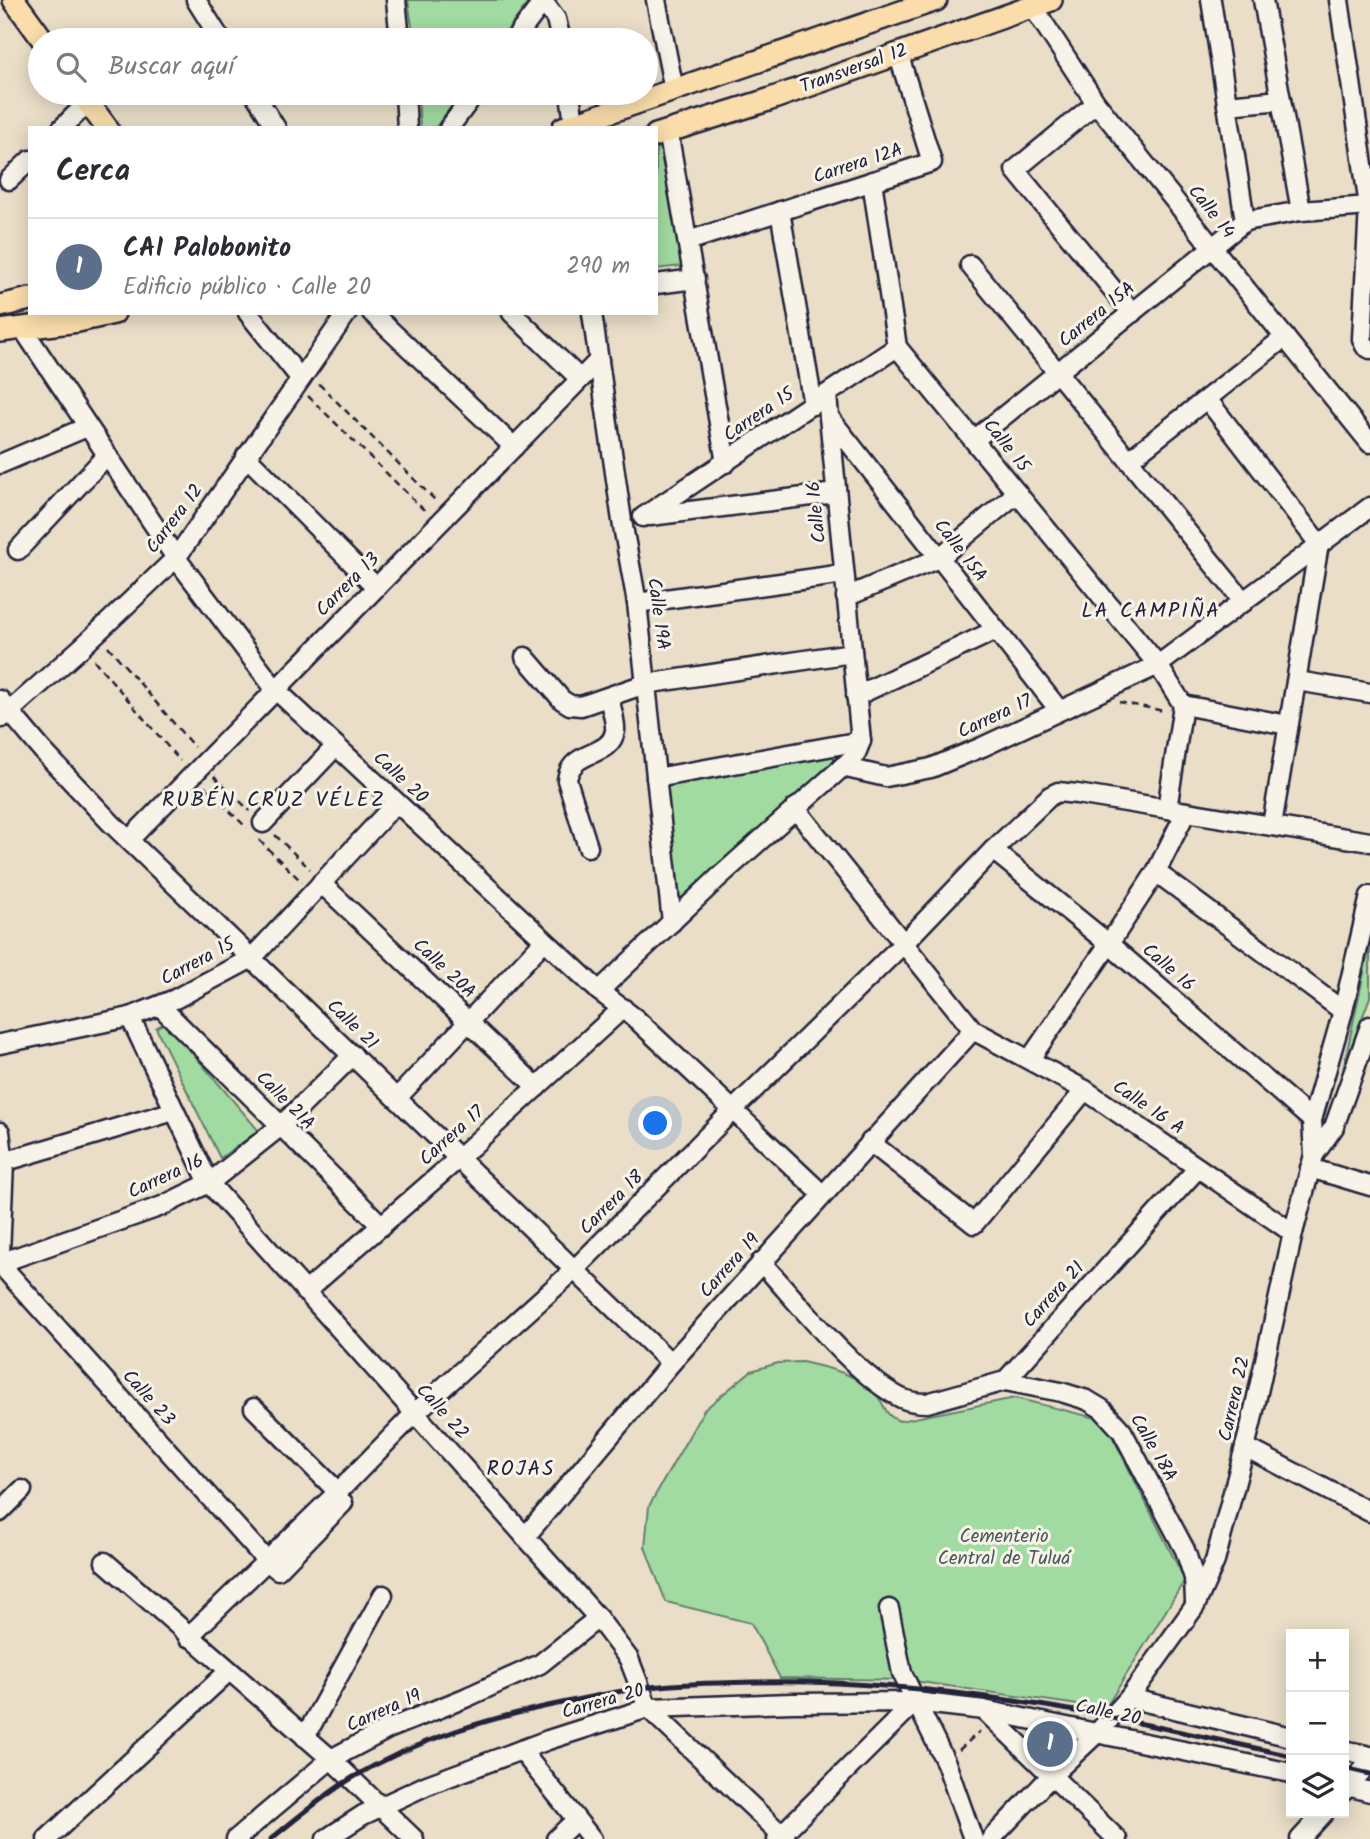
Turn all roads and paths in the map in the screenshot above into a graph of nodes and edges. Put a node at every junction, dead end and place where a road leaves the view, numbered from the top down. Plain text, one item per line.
1 (13, 0) edge
2 (196, 0) edge
3 (396, 0) edge
4 (656, 0) edge
5 (936, 0) edge
6 (1211, 0) edge
7 (1263, 0) edge
8 (1339, 0) edge
9 (542, 1) edge
10 (1040, 2) edge
11 (34, 28) edge
12 (214, 28) edge
13 (399, 28) edge
14 (523, 28) edge
15 (558, 28) edge
16 (898, 53) junction
17 (674, 90) junction
18 (658, 95) edge
19 (1281, 100) junction
20 (1096, 103) junction
21 (79, 105) edge
22 (91, 105) edge
23 (262, 105) edge
24 (406, 105) edge
25 (466, 105) edge
26 (570, 105) edge
27 (630, 105) edge
28 (1227, 105) junction
29 (63, 126) edge
30 (106, 126) edge
31 (275, 126) edge
32 (407, 126) edge
33 (450, 126) edge
34 (569, 126) edge
35 (662, 133) edge
36 (28, 162) edge
37 (9, 180) dead end
38 (872, 181) junction
39 (1370, 206) edge
40 (780, 211) junction
41 (1301, 211) junction
42 (1245, 220) junction
43 (688, 241) junction
44 (1213, 248) junction
45 (970, 265) dead end
46 (695, 279) junction
47 (658, 284) edge
48 (28, 299) edge
49 (0, 306) edge
50 (1132, 313) junction
51 (103, 315) edge
52 (249, 315) edge
53 (346, 315) edge
54 (374, 315) edge
55 (514, 315) edge
56 (592, 315) edge
57 (23, 329) junction
58 (0, 331) edge
59 (1285, 337) junction
60 (897, 347) junction
61 (1367, 347) edge
62 (599, 360) junction
63 (1058, 374) junction
64 (301, 377) junction
65 (580, 379) junction
66 (1207, 399) junction
67 (820, 401) junction
68 (829, 417) junction
69 (88, 427) junction
70 (974, 440) junction
71 (1370, 443) edge
72 (514, 446) junction
73 (107, 455) junction
74 (246, 456) junction
75 (1129, 460) junction
76 (726, 463) junction
77 (0, 464) edge
78 (836, 493) junction
79 (1017, 493) junction
80 (1370, 507) edge
81 (643, 517) junction
82 (443, 518) junction
83 (622, 520) junction
84 (1319, 544) junction
85 (18, 550) dead end
86 (176, 558) junction
87 (939, 558) junction
88 (844, 574) junction
89 (376, 587) junction
90 (846, 597) junction
91 (1244, 602) junction
92 (637, 603) junction
93 (996, 630) junction
94 (97, 633) junction
95 (82, 647) junction
96 (852, 653) junction
97 (525, 657) dead end
98 (1158, 665) junction
99 (1297, 681) junction
100 (645, 684) junction
101 (275, 689) junction
102 (1370, 693) edge
103 (856, 696) junction
104 (1088, 696) junction
105 (609, 698) junction
106 (1059, 710) junction
107 (1182, 710) junction
108 (3, 711) edge
109 (1289, 725) junction
110 (860, 745) junction
111 (335, 746) junction
112 (206, 760) junction
113 (842, 767) junction
114 (191, 774) junction
115 (656, 778) junction
116 (396, 803) junction
117 (795, 808) junction
118 (1167, 809) junction
119 (1186, 812) junction
120 (263, 824) dead end
121 (1272, 825) junction
122 (129, 839) junction
123 (1370, 842) edge
124 (588, 847) dead end
125 (993, 850) junction
126 (1156, 872) junction
127 (321, 883) junction
128 (1370, 896) edge
129 (672, 922) junction
130 (544, 940) junction
131 (904, 943) junction
132 (1109, 944) junction
133 (252, 958) junction
134 (599, 991) junction
135 (160, 1006) junction
136 (624, 1008) junction
137 (1343, 1011) junction
138 (130, 1017) junction
139 (470, 1023) junction
140 (1370, 1026) edge
141 (973, 1030) junction
142 (0, 1044) edge
143 (353, 1055) junction
144 (1030, 1059) junction
145 (537, 1087) junction
146 (1085, 1090) junction
147 (397, 1098) junction
148 (734, 1109) junction
149 (174, 1111) junction
150 (1312, 1121) junction
151 (281, 1126) junction
152 (0, 1132) edge
153 (870, 1142) junction
154 (459, 1158) junction
155 (1312, 1161) junction
156 (2, 1163) edge
157 (1198, 1168) junction
158 (209, 1183) junction
159 (1370, 1186) edge
160 (822, 1194) junction
161 (382, 1226) junction
162 (1293, 1233) junction
163 (0, 1253) edge
164 (761, 1262) junction
165 (0, 1264) edge
166 (574, 1270) junction
167 (306, 1292) junction
168 (671, 1363) junction
169 (1004, 1381) junction
170 (254, 1408) dead end
171 (418, 1420) junction
172 (1245, 1447) junction
173 (22, 1490) dead end
174 (338, 1492) junction
175 (0, 1512) edge
176 (1370, 1513) edge
177 (525, 1537) junction
178 (266, 1560) junction
179 (104, 1562) dead end
180 (383, 1595) dead end
181 (1195, 1606) junction
182 (889, 1609) dead end
183 (597, 1618) junction
184 (188, 1637) junction
185 (229, 1671) junction
186 (1129, 1698) junction
187 (915, 1702) junction
188 (648, 1708) junction
189 (988, 1714) junction
190 (1049, 1723) junction
191 (1097, 1733) junction
192 (1286, 1736) edge
193 (305, 1737) junction
194 (1023, 1749) junction
195 (521, 1750) junction
196 (1349, 1751) edge
197 (1370, 1756) edge
198 (331, 1759) junction
199 (1370, 1762) edge
200 (946, 1763) junction
201 (1286, 1772) edge
202 (1051, 1776) junction
203 (1349, 1784) edge
204 (1349, 1788) edge
205 (1370, 1792) edge
206 (379, 1806) junction
207 (1319, 1818) edge
208 (576, 1820) junction
209 (781, 1838) edge
210 (47, 1839) edge
211 (236, 1839) edge
212 (326, 1839) edge
213 (414, 1839) edge
214 (556, 1839) edge
215 (592, 1839) edge
216 (973, 1839) edge
217 (991, 1839) edge
218 (1117, 1839) edge
219 (1300, 1839) edge

1 - 11 main road
2 - 12 street
3 - 13 street
4 - 17 street
5 - 17 main road, Transversal 12
6 - 28 street
7 - 19 street
8 - 39 street
9 - 14 street
9 - 15 street
10 - 16 main road, Transversal 12
10 - 20 street, Calle 14
16 - 35 main road, Transversal 12
16 - 38 street, Carrera 12A
17 - 18 main road, Transversal 12
19 - 28 street
19 - 41 street
20 - 44 street, Calle 14
20 - 50 street
21 - 29 street
22 - 30 main road
23 - 31 street
24 - 32 street
25 - 33 street
26 - 34 street
27 - 34 main road, Transversal 12
28 - 42 street
35 - 43 street
36 - 37 street
38 - 40 street, Carrera 12A
38 - 60 street
39 - 41 street
39 - 61 street
40 - 43 street, Carrera 12A
40 - 67 street, Calle 16
41 - 42 street
42 - 44 street, Carrera 15A
43 - 46 street
44 - 50 street, Carrera 15A
44 - 59 street, Calle 14
45 - 63 street
46 - 47 street
46 - 76 street
48 - 49 main road
50 - 63 street, Carrera 15A
51 - 57 main road
52 - 64 street
53 - 64 street, Carrera 12
54 - 72 street
55 - 65 street
56 - 62 street, Calle 19A
57 - 58 main road
57 - 69 street, Calle 20
59 - 66 street
59 - 71 street, Calle 14
60 - 67 street, Carrera 15
60 - 70 street, Calle 15
62 - 65 street, Carrera 13
62 - 83 street, Calle 19A
63 - 70 street, Carrera 15A
63 - 75 street
64 - 74 street, Carrera 12
64 - 82 path
64 - 82 path
65 - 72 street, Carrera 13
66 - 75 street
66 - 84 street
67 - 68 street, Calle 16
67 - 76 street, Carrera 15
68 - 78 street, Calle 16
68 - 87 street, Calle 15A
69 - 73 street, Calle 20
69 - 77 street
70 - 79 street, Calle 15
72 - 82 street, Carrera 13
73 - 85 street
73 - 86 street, Calle 20
74 - 86 street, Carrera 12
74 - 89 street
75 - 91 street
76 - 81 street, Carrera 15
78 - 81 street
78 - 88 street, Calle 16
79 - 87 street
79 - 98 street, Calle 15
80 - 84 street, Carrera 17
81 - 83 street
82 - 89 street, Carrera 13
83 - 92 street, Calle 19A
84 - 91 street, Carrera 17
84 - 99 street
86 - 94 street, Carrera 12
86 - 101 street, Calle 20
87 - 90 street
87 - 93 street, Calle 15A
88 - 90 street, Calle 16
88 - 92 street
89 - 101 street, Carrera 13
90 - 96 street, Calle 16
91 - 98 street, Carrera 17
92 - 100 street, Calle 19A
93 - 103 street
93 - 106 street, Calle 15A
94 - 95 street, Carrera 12
94 - 112 path
95 - 108 street, Carrera 12
95 - 114 path
96 - 100 street
96 - 103 street, Calle 16
97 - 105 street
98 - 104 street, Carrera 17
98 - 107 street, Calle 15
99 - 102 street
99 - 109 street
100 - 105 street
100 - 115 street, Calle 19A
101 - 111 street, Calle 20
101 - 112 street, Carrera 13
103 - 110 street, Calle 16
104 - 106 street, Carrera 17
104 - 107 path
105 - 124 street
106 - 113 street, Carrera 17
107 - 109 street
107 - 118 street
108 - 122 street, Calle 21
109 - 121 street
110 - 113 street
110 - 115 street
111 - 116 street, Calle 20
111 - 120 street
112 - 114 street, Carrera 13
113 - 117 street
114 - 122 street, Carrera 13
115 - 129 street, Calle 19A
116 - 127 street, Carrera 15
116 - 130 street, Calle 20
117 - 129 street
117 - 131 street
118 - 119 street
118 - 125 street, Carrera 18
119 - 121 street
119 - 126 street
121 - 123 street
122 - 133 street, Calle 21
125 - 131 street, Carrera 18
125 - 132 street, Calle 16
126 - 132 street
126 - 137 street
127 - 133 street, Carrera 15
127 - 139 street, Calle 20A
128 - 137 street, Carrera 22
129 - 134 street
130 - 134 street, Calle 20
130 - 139 street
131 - 141 street
131 - 148 street, Carrera 18
132 - 144 street
132 - 150 street, Calle 16
133 - 135 street, Carrera 15
133 - 143 street, Calle 21
134 - 136 street, Calle 20
135 - 138 street, Carrera 15
135 - 151 street, Calle 21A
136 - 145 street, Carrera 17
136 - 148 street, Calle 20
137 - 150 street, Carrera 22
138 - 142 street, Carrera 15
138 - 149 street, Calle 22
139 - 145 street, Calle 20A
139 - 147 street
140 - 155 street
141 - 144 street, Calle 16 A
141 - 153 street, Carrera 19
143 - 147 street, Calle 21
143 - 151 street, Carrera 16
144 - 146 street, Calle 16 A
145 - 154 street, Carrera 17
146 - 153 street
146 - 157 street, Calle 16 A
147 - 154 street, Calle 21
148 - 160 street, Calle 20
148 - 166 street, Carrera 18
149 - 156 street
149 - 158 street, Calle 22
150 - 155 street, Carrera 22
151 - 158 street, Carrera 16
151 - 161 street, Calle 21A
152 - 156 street
153 - 160 street, Carrera 19
154 - 161 street, Carrera 17
154 - 166 street, Calle 21
155 - 159 street
155 - 162 street, Carrera 22
156 - 163 street
157 - 162 street, Calle 16 A
157 - 169 street, Carrera 21
158 - 165 street, Carrera 16
158 - 167 street, Calle 22
160 - 164 street, Carrera 19
161 - 167 street, Carrera 17
162 - 172 street, Carrera 22
164 - 168 street, Carrera 19
164 - 169 street
165 - 178 street, Calle 23
166 - 168 street, Calle 21
166 - 171 street, Carrera 18
167 - 171 street, Calle 22
168 - 177 street, Carrera 19
169 - 181 street, Calle 18A
170 - 174 street
171 - 174 street, Carrera 18
171 - 177 street, Calle 22
171 - 178 street
172 - 176 street
172 - 181 street, Carrera 22
173 - 175 street
174 - 178 street, Carrera 18
177 - 183 street, Calle 22
178 - 184 street, Carrera 18
179 - 184 street
180 - 193 street
181 - 186 street, Carrera 22
182 - 187 street
183 - 188 street, Calle 22
183 - 198 street, Carrera 19
184 - 185 street
185 - 193 street
185 - 210 street
186 - 191 street, Carrera 22
186 - 192 street
187 - 188 street, Carrera 20
187 - 189 street, Calle 20
187 - 200 street
187 - 209 street
188 - 195 street, Carrera 20
188 - 209 street, Calle 22
189 - 190 street, Calle 20
189 - 194 street
189 - 200 path
190 - 191 street, Calle 20
190 - 194 street
191 - 201 street, Calle 20
191 - 202 street, Carrera 22
193 - 198 street
194 - 202 street
195 - 206 street, Carrera 20
195 - 208 street
196 - 197 street
198 - 206 street
198 - 211 street, Carrera 19
199 - 203 street
200 - 216 street
202 - 217 street, Carrera 22
202 - 218 street
204 - 205 street
206 - 212 street, Carrera 20
206 - 213 street
207 - 219 street
208 - 214 street
208 - 215 street

